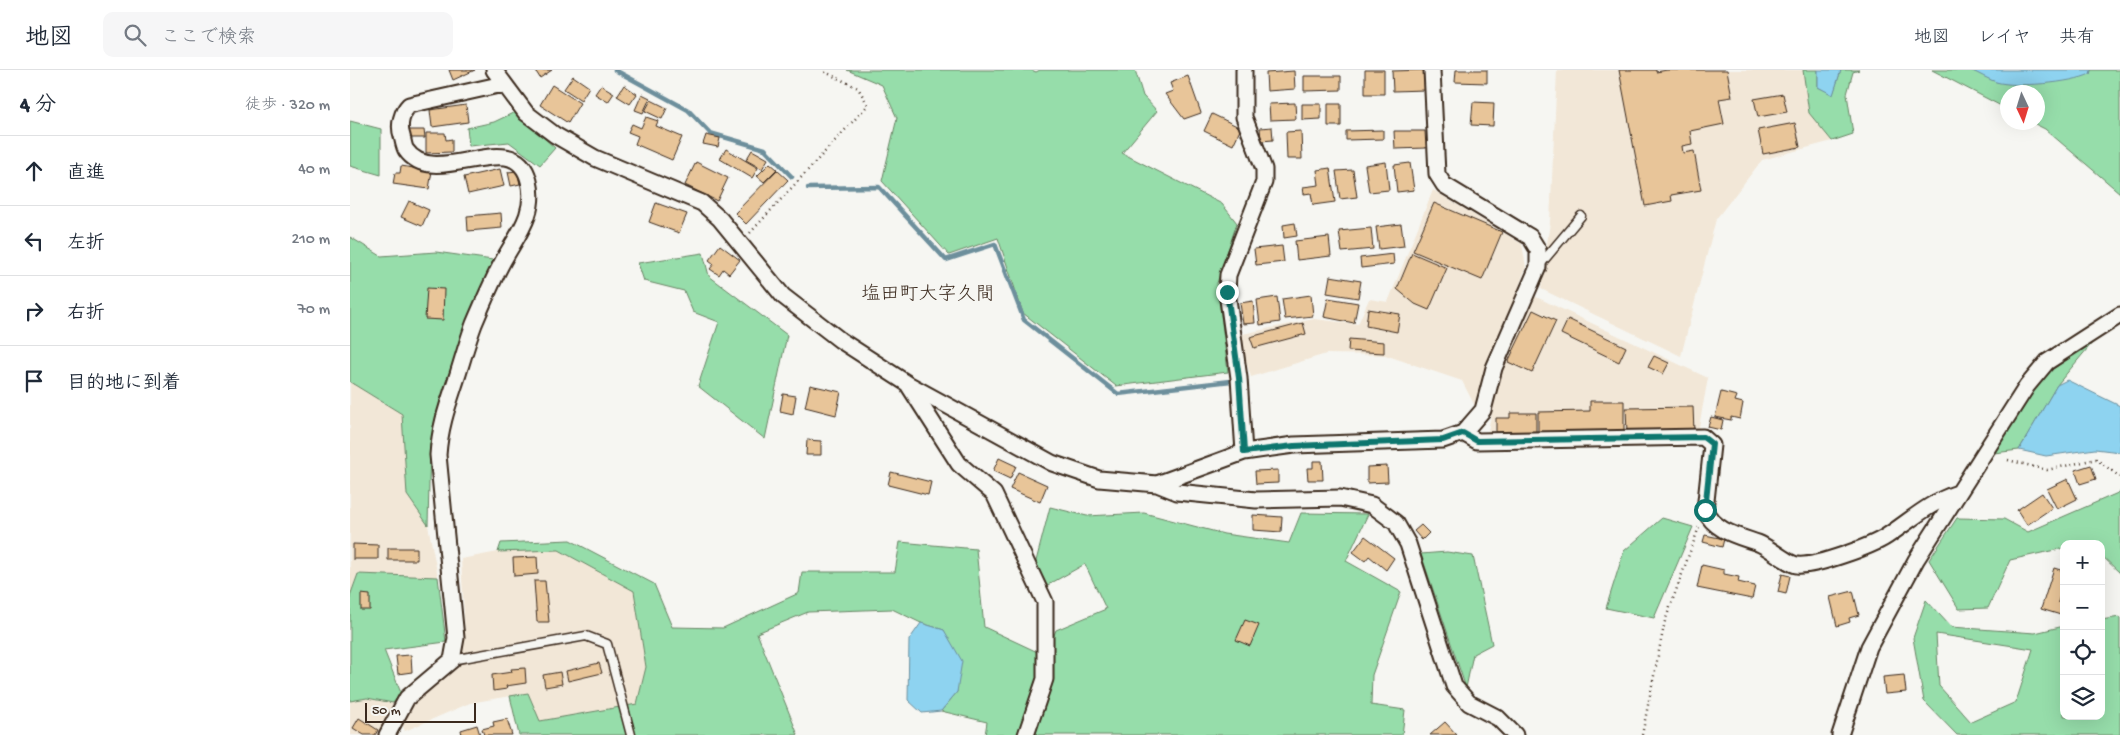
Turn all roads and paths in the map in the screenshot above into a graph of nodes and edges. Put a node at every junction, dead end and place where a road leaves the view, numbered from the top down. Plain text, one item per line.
1 (494, 70) edge
2 (821, 70) edge
3 (1244, 70) edge
4 (1432, 70) edge
5 (503, 84) junction
6 (1581, 216) dead end
7 (740, 243) junction
8 (1538, 267) junction
9 (2120, 315) edge
10 (908, 384) junction
11 (1463, 433) junction
12 (1244, 452) junction
13 (2008, 460) dead end
14 (2120, 477) edge
15 (1157, 484) junction
16 (1958, 493) junction
17 (1705, 510) junction
18 (452, 660) junction
19 (387, 735) edge
20 (631, 735) edge
21 (1026, 735) edge
22 (1515, 735) edge
23 (1642, 735) edge
24 (1840, 735) edge

1 - 5 street
2 - 7 path
3 - 12 street
4 - 8 street
5 - 7 street
5 - 18 street
6 - 8 lane
7 - 10 street
8 - 11 street
9 - 16 street
10 - 15 street
10 - 21 street
11 - 12 street
11 - 17 street
12 - 15 street
13 - 14 path
15 - 22 street
16 - 17 street
16 - 24 street
17 - 23 path
18 - 19 street
18 - 20 lane

